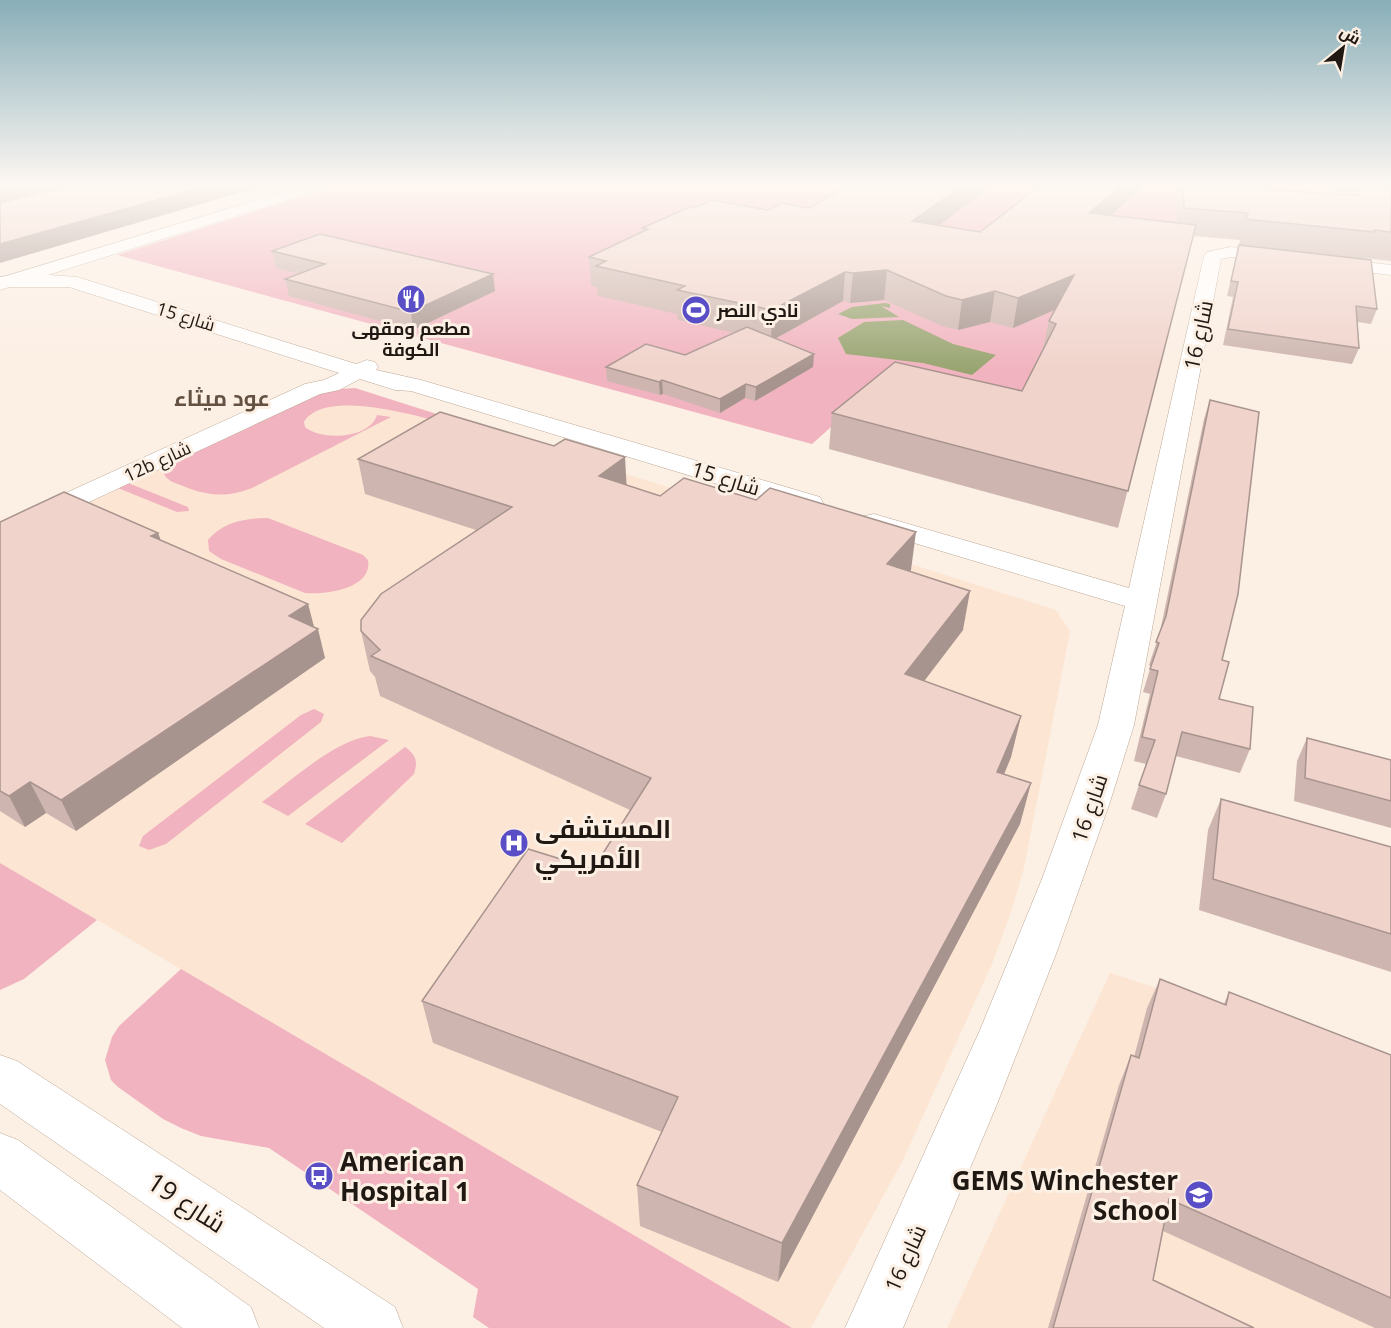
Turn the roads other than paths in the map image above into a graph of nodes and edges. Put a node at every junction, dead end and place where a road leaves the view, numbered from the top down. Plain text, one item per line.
1 (105, 247) edge
2 (142, 247) edge
3 (1391, 270) edge
4 (70, 272) junction
5 (1, 280) edge
6 (358, 368) junction
7 (0, 533) edge
8 (1142, 601) junction
9 (0, 1077) edge
10 (0, 1158) edge
11 (230, 1328) edge
12 (374, 1328) edge
13 (874, 1328) edge

1 - 5 street
2 - 4 street
3 - 8 street, شارع 16
4 - 5 street, شارع 15
4 - 6 street, شارع 15
6 - 7 street, 12b شارع
6 - 8 street, شارع 15
8 - 13 street, شارع 16
9 - 12 street, شارع 19
10 - 11 street

